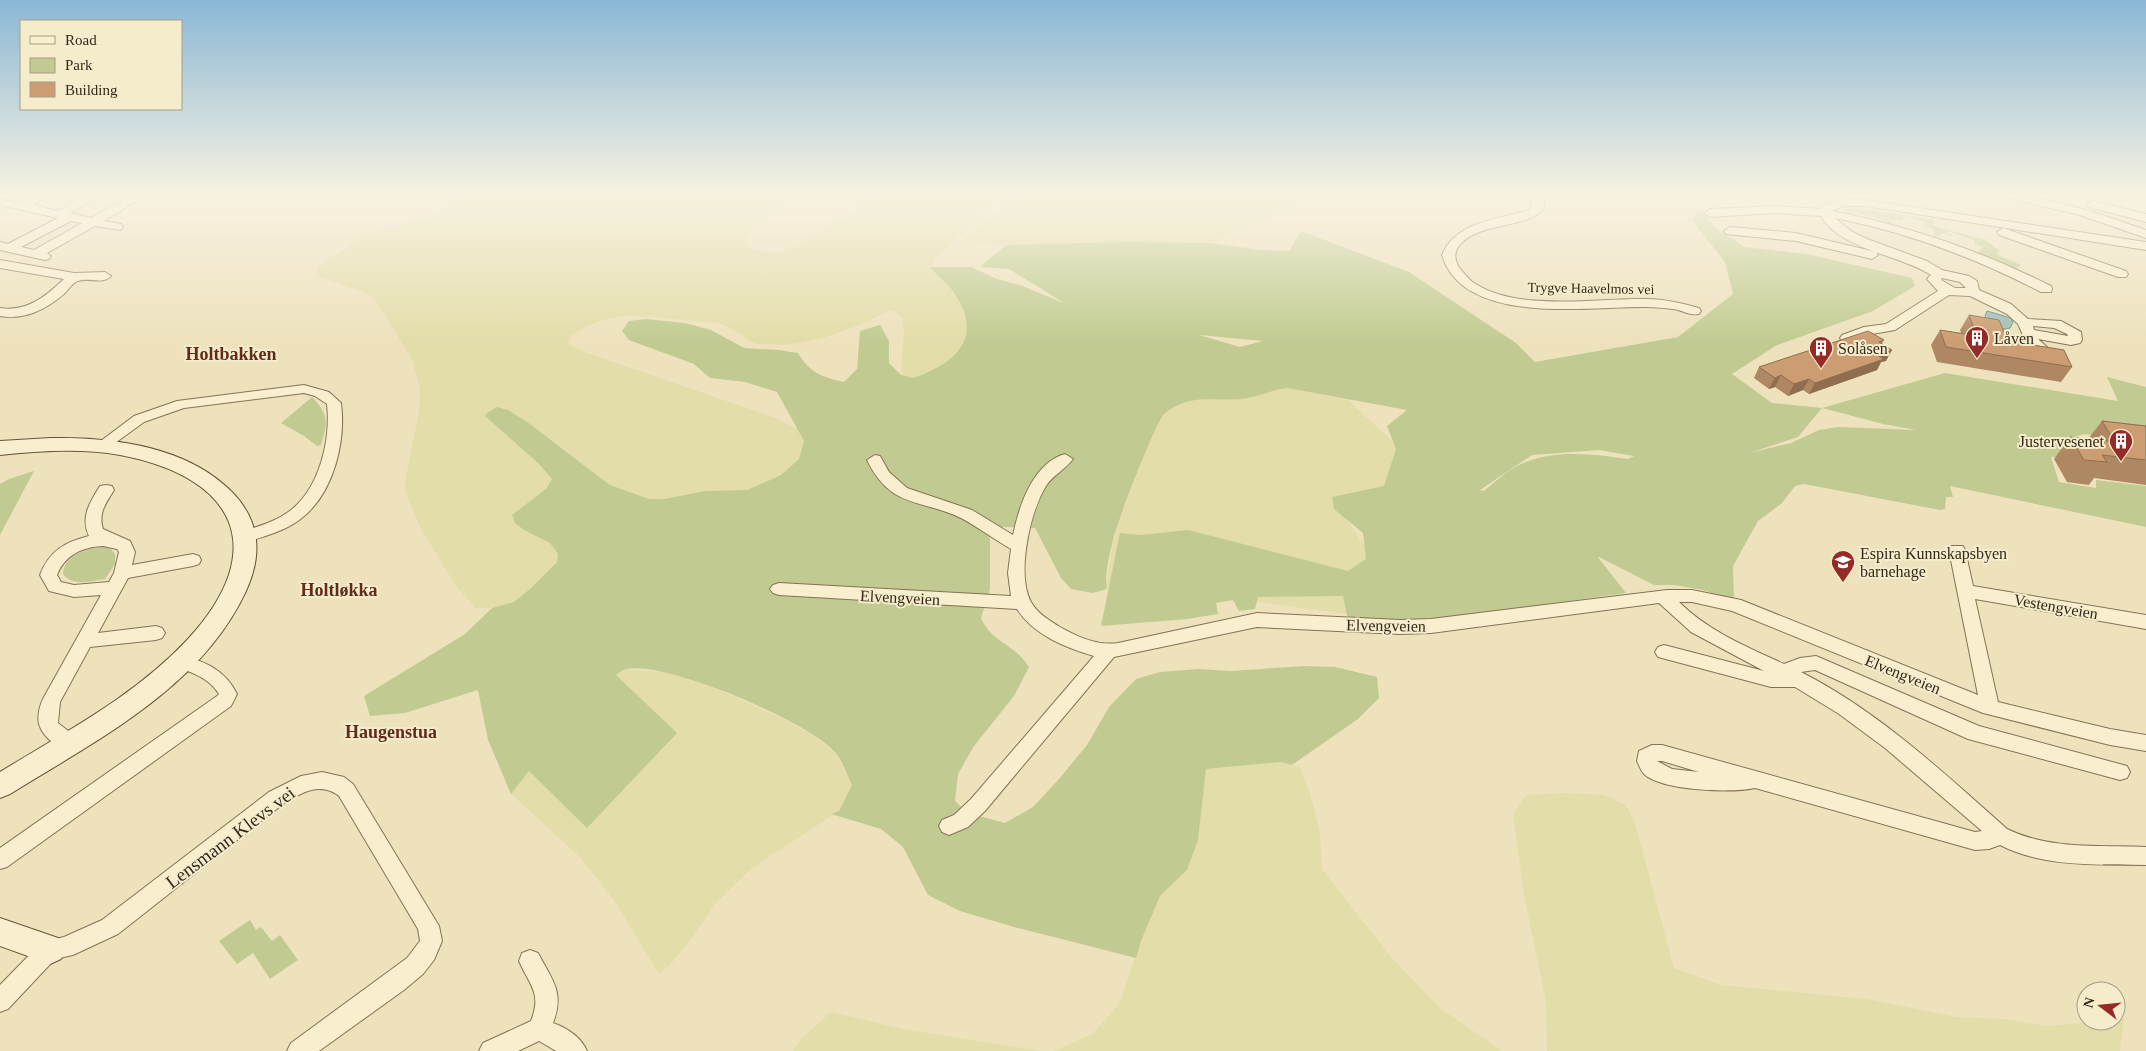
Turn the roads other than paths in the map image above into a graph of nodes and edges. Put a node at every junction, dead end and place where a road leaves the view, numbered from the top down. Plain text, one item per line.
1 (55, 243) edge
2 (78, 243) edge
3 (1453, 243) edge
4 (1824, 243) edge
5 (1870, 243) edge
6 (1941, 243) edge
7 (2035, 243) edge
8 (2127, 243) edge
9 (2146, 246) edge
10 (5, 247) edge
11 (35, 254) junction
12 (0, 264) edge
13 (0, 273) edge
14 (2122, 274) dead end
15 (1936, 275) junction
16 (104, 276) dead end
17 (74, 277) junction
18 (38, 279) dead end
19 (2039, 288) dead end
20 (1948, 290) junction
21 (1972, 292) junction
22 (1694, 311) dead end
23 (0, 312) edge
24 (1834, 342) edge
25 (2052, 358) edge
26 (102, 446) junction
27 (0, 448) edge
28 (1065, 458) dead end
29 (875, 460) dead end
30 (106, 490) dead end
31 (244, 537) junction
32 (108, 538) junction
33 (1019, 546) junction
34 (1957, 550) dead end
35 (192, 560) dead end
36 (122, 573) junction
37 (112, 588) junction
38 (779, 589) dead end
39 (1965, 591) junction
40 (1663, 597) junction
41 (1022, 603) junction
42 (2146, 622) edge
43 (156, 633) dead end
44 (84, 641) junction
45 (1110, 651) junction
46 (1664, 652) dead end
47 (181, 662) junction
48 (1789, 674) junction
49 (1990, 708) junction
50 (69, 743) junction
51 (2146, 743) edge
52 (2120, 772) dead end
53 (1754, 780) dead end
54 (0, 786) edge
55 (949, 826) dead end
56 (2000, 835) junction
57 (2146, 856) edge
58 (0, 860) edge
59 (0, 932) edge
60 (50, 949) junction
61 (530, 961) dead end
62 (0, 1001) edge
63 (539, 1029) junction
64 (299, 1051) edge
65 (491, 1051) edge
66 (575, 1051) edge

1 - 11 street
2 - 11 street
3 - 22 street, Trygve Haavelmos vei
4 - 15 street
5 - 15 street
6 - 19 street
7 - 14 street
8 - 9 street
10 - 11 street
12 - 17 street
13 - 18 street
15 - 20 street
15 - 21 street
16 - 17 street
17 - 23 street
20 - 21 street
20 - 24 street
21 - 25 street
26 - 27 street
26 - 31 street
26 - 31 street
28 - 33 street
29 - 33 street
30 - 32 street
31 - 47 street
32 - 36 street
32 - 37 street
33 - 41 street
34 - 39 street
35 - 36 street
36 - 37 street
37 - 44 street
38 - 41 street, Elvengveien
39 - 42 street, Vestengveien
39 - 49 street
40 - 45 street, Elvengveien
40 - 48 street
40 - 49 street, Elvengveien
41 - 45 street, Elvengveien
43 - 44 street
44 - 50 street
45 - 55 street
46 - 48 street, Elvengveien
47 - 50 street
47 - 58 street
48 - 52 street, Elvengveien
48 - 56 street
49 - 51 street, Elvengveien
50 - 54 street
53 - 56 street
56 - 57 street
59 - 60 street
60 - 62 street
60 - 64 street, Lensmann Klevs vei
61 - 63 street
63 - 65 street
63 - 66 street

